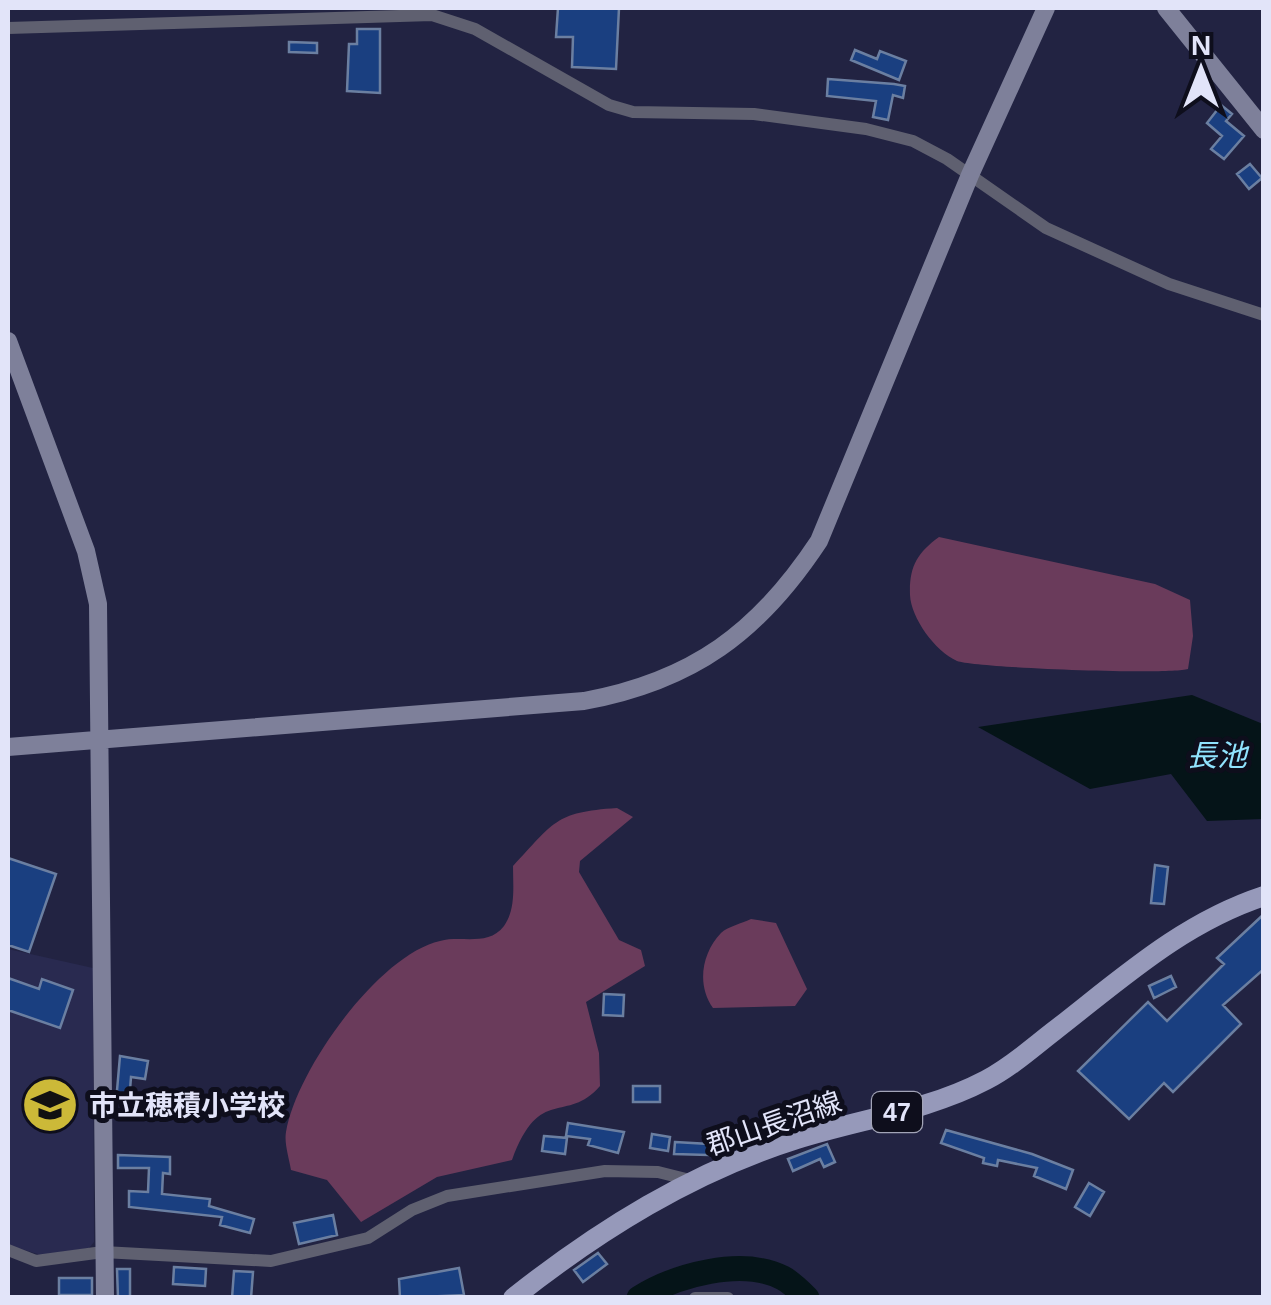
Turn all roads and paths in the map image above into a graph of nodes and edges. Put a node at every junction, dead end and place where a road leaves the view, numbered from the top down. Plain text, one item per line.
1 (1046, 8) edge
2 (1166, 8) edge
3 (148, 15) edge
4 (8, 28) edge
5 (1264, 130) edge
6 (970, 175) junction
7 (1264, 315) edge
8 (8, 341) edge
9 (99, 740) junction
10 (8, 747) edge
11 (1264, 896) edge
12 (694, 1181) junction
13 (8, 1250) edge
14 (103, 1252) junction
15 (105, 1298) edge
16 (513, 1298) edge
17 (695, 1298) edge
18 (728, 1298) edge

1 - 6 street
2 - 5 street
3 - 4 street
3 - 6 street
6 - 7 street
6 - 9 street
8 - 9 street
9 - 10 street
9 - 14 street
11 - 12 main road, 郡山長沼線 / 47
12 - 14 street
12 - 16 main road, 郡山長沼線 / 47
13 - 14 street
14 - 15 street
17 - 18 street

